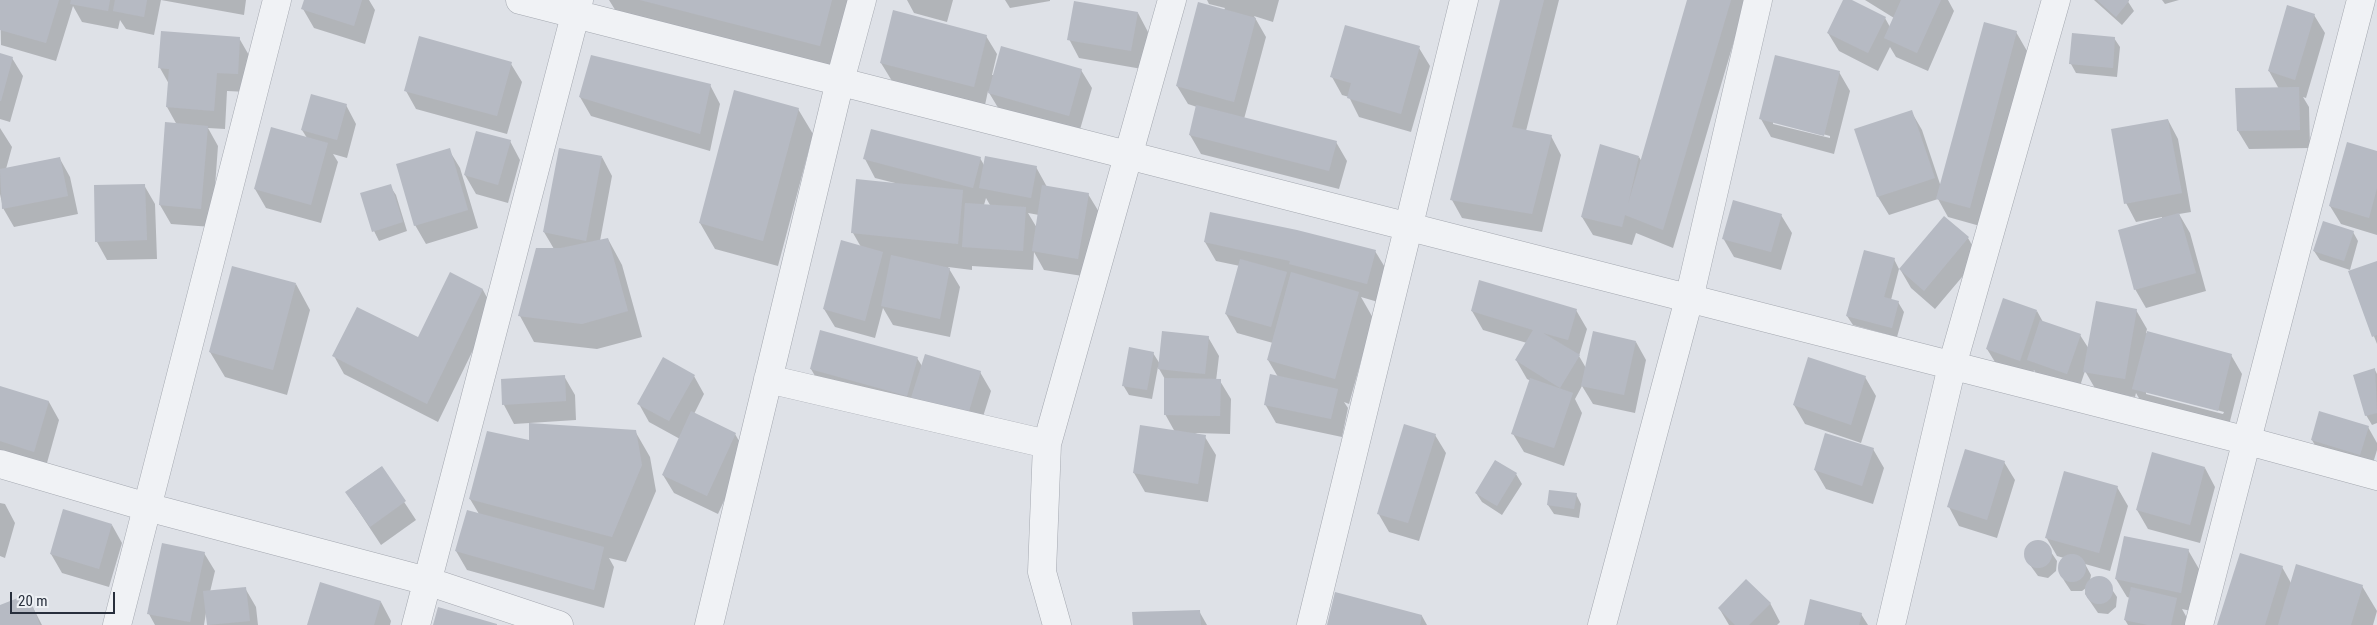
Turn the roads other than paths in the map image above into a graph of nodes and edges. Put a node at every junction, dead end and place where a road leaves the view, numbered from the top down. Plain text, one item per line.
1 (277, 0) edge
2 (520, 0) edge
3 (862, 0) edge
4 (1172, 0) edge
5 (1464, 0) edge
6 (1758, 0) edge
7 (2056, 0) edge
8 (2361, 0) edge
9 (577, 7) edge
10 (840, 81) junction
11 (1128, 156) junction
12 (1408, 227) junction
13 (1689, 299) junction
14 (1952, 366) junction
15 (768, 379) junction
16 (2248, 441) junction
17 (1047, 444) junction
18 (0, 464) edge
19 (2377, 476) edge
20 (147, 507) junction
21 (428, 581) junction
22 (117, 625) edge
23 (416, 625) edge
24 (559, 625) edge
25 (709, 625) edge
26 (1057, 625) edge
27 (1311, 625) edge
28 (1602, 625) edge
29 (1891, 625) edge
30 (2200, 625) edge

1 - 20 street
2 - 9 street
3 - 10 street
4 - 11 street
5 - 12 street
6 - 13 street
7 - 14 street
8 - 16 street
9 - 10 street
9 - 21 street
10 - 11 street
10 - 15 street
11 - 12 street
11 - 17 street
12 - 13 street
12 - 27 street
13 - 14 street
13 - 28 street
14 - 16 street
14 - 29 street
15 - 17 street
15 - 25 street
16 - 19 street
16 - 30 street
17 - 26 street
18 - 20 street
20 - 21 street
20 - 22 street
21 - 23 street
21 - 24 street

